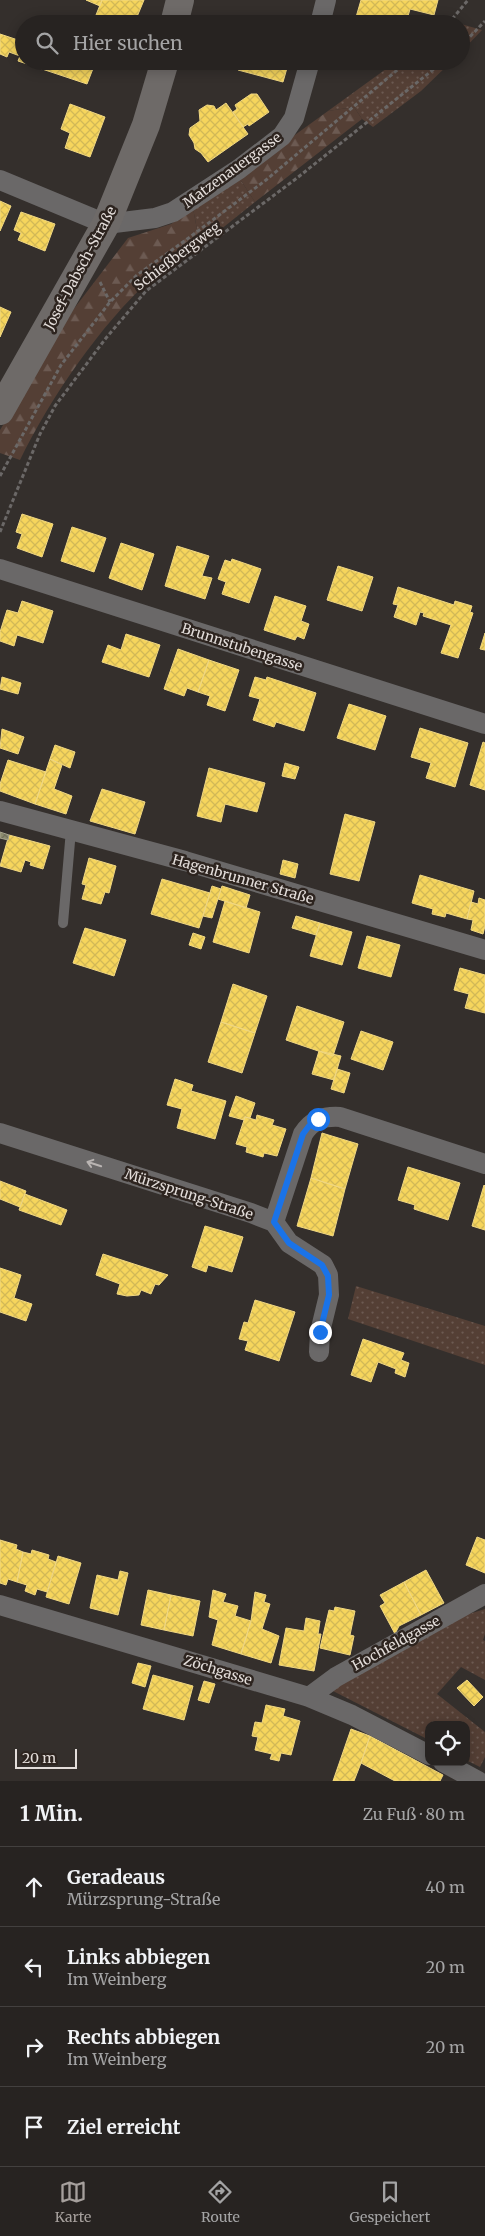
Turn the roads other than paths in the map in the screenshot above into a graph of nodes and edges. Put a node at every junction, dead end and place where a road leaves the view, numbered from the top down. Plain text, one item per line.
1 (180, 0) edge
2 (326, 0) edge
3 (176, 15) edge
4 (322, 15) edge
5 (162, 70) edge
6 (307, 70) edge
7 (0, 180) edge
8 (106, 224) junction
9 (4, 397) edge
10 (0, 569) edge
11 (485, 724) edge
12 (0, 811) edge
13 (71, 830) junction
14 (62, 923) dead end
15 (485, 950) edge
16 (0, 1133) edge
17 (485, 1164) edge
18 (274, 1222) junction
19 (319, 1352) dead end
20 (485, 1594) edge
21 (0, 1605) edge
22 (309, 1697) junction
23 (425, 1753) edge
24 (450, 1766) edge
25 (478, 1781) edge

1 - 3 main road
2 - 4 street
5 - 8 main road, Josef-Dabsch-Straße
6 - 8 street, Matzenauergasse
7 - 8 street
8 - 9 main road, Josef-Dabsch-Straße
10 - 11 street, Brunnstubengasse
12 - 13 street, Hagenbrunner Straße
13 - 14 lane
13 - 15 street, Hagenbrunner Straße
18 -> 16 street, Mürzsprung-Straße
17 - 18 street
18 - 19 street
20 - 22 street, Hochfeldgasse
21 - 22 street, Zöchgasse
22 - 23 street, Zöchgasse
24 - 25 street

